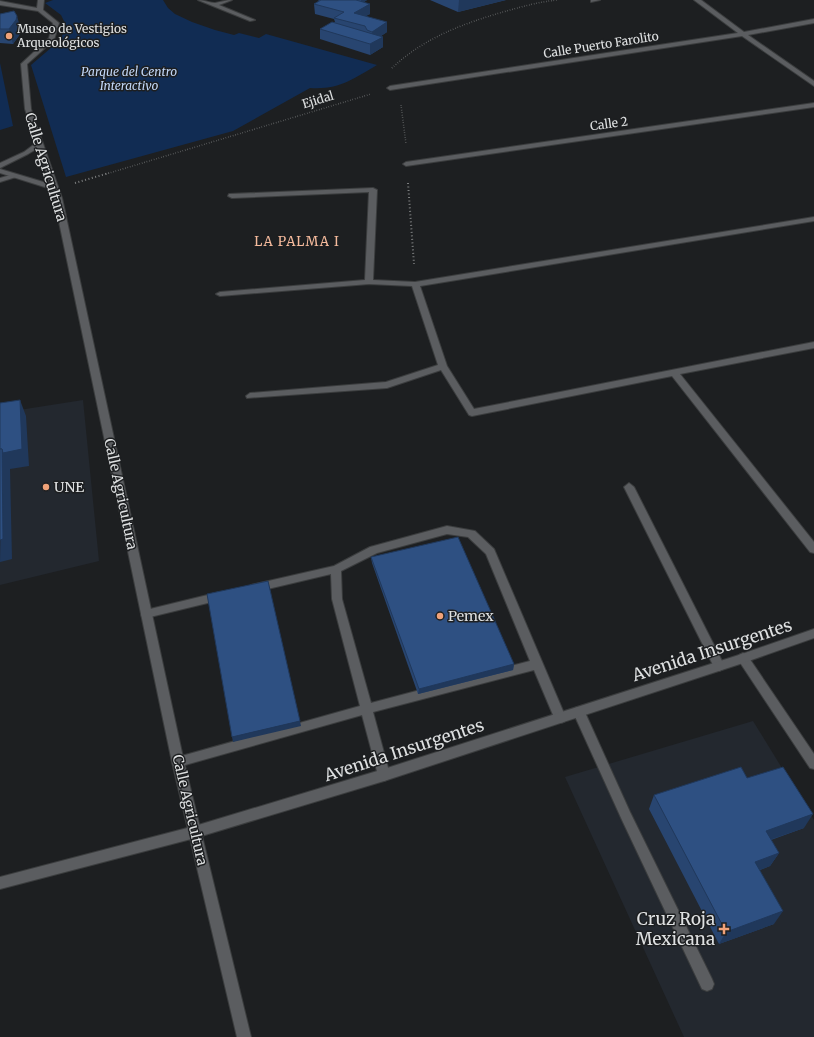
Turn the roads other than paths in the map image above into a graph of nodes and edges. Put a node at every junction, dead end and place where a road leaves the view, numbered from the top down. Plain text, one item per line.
1 (40, 0) edge
2 (201, 0) edge
3 (229, 0) edge
4 (697, 0) edge
5 (0, 3) edge
6 (213, 5) junction
7 (40, 10) junction
8 (252, 20) dead end
9 (814, 21) edge
10 (743, 34) junction
11 (814, 84) edge
12 (390, 88) road end
13 (814, 105) edge
14 (40, 143) junction
15 (406, 164) dead end
16 (0, 166) edge
17 (0, 171) edge
18 (14, 176) junction
19 (0, 180) edge
20 (55, 188) junction
21 (232, 196) dead end
22 (814, 219) edge
23 (369, 282) junction
24 (415, 284) junction
25 (220, 294) dead end
26 (814, 345) edge
27 (443, 366) junction
28 (674, 374) junction
29 (250, 396) dead end
30 (629, 486) dead end
31 (814, 550) edge
32 (336, 569) junction
33 (245, 590) edge
34 (230, 594) edge
35 (146, 614) junction
36 (814, 633) edge
37 (743, 658) junction
38 (538, 664) junction
39 (719, 666) junction
40 (367, 710) junction
41 (579, 712) junction
42 (560, 718) junction
43 (178, 762) junction
44 (814, 764) edge
45 (384, 775) junction
46 (195, 832) junction
47 (0, 883) edge
48 (707, 984) dead end
49 (244, 1037) edge

1 - 7 street
2 - 6 street
3 - 6 street
4 - 10 street
5 - 7 street, Calle Agricultura
6 - 8 street
7 - 14 street, Calle Agricultura
9 - 10 street, Calle Puerto Farolito
10 - 11 street
10 - 12 street, Calle Puerto Farolito
13 - 15 street, Calle 2
14 - 16 street
14 - 20 street, Calle Agricultura
17 - 18 street
18 - 19 street
18 - 20 street
20 - 35 street, Calle Agricultura
21 - 23 street
22 - 24 street
23 - 24 street
23 - 25 street
24 - 27 street
26 - 28 street
27 - 28 street
27 - 29 street
28 - 31 street
30 - 39 street
32 - 33 street
32 - 38 street
32 - 40 street
34 - 35 street
35 - 43 street, Calle Agricultura
36 - 37 street, Avenida Insurgentes
37 - 39 street, Avenida Insurgentes
37 - 44 street
38 - 40 street
38 - 42 street
39 - 41 street, Avenida Insurgentes
40 - 43 street
40 - 45 street
41 - 42 street, Avenida Insurgentes
41 - 48 street
42 - 45 street, Avenida Insurgentes
43 - 46 street, Calle Agricultura
45 - 46 street, Avenida Insurgentes
46 - 47 street, Avenida Insurgentes
46 - 49 street, Calle Agricultura

